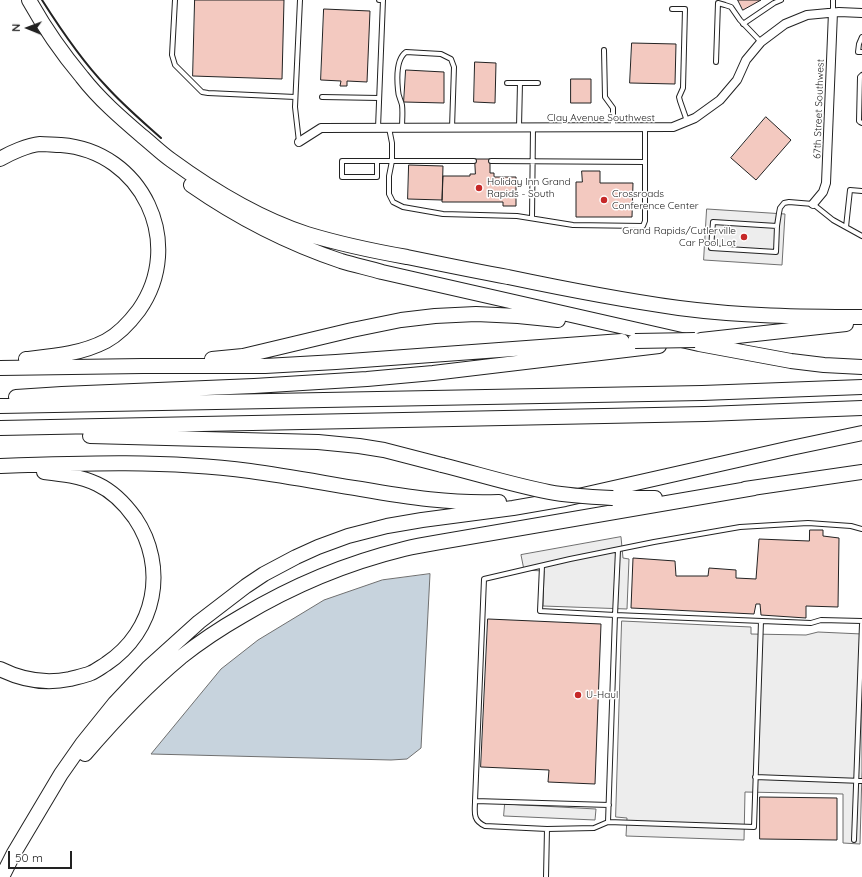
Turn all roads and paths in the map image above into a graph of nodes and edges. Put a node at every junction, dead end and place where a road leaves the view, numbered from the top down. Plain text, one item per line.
1 (29, 0) edge
2 (175, 0) edge
3 (300, 0) edge
4 (379, 0) edge
5 (781, 0) edge
6 (834, 0) edge
7 (672, 9) dead end
8 (833, 12) junction
9 (862, 13) edge
10 (743, 24) junction
11 (862, 37) edge
12 (761, 42) junction
13 (604, 50) dead end
14 (862, 52) edge
15 (716, 62) dead end
16 (862, 75) edge
17 (507, 83) dead end
18 (520, 83) junction
19 (538, 83) dead end
20 (99, 97) junction
21 (295, 97) junction
22 (322, 98) dead end
23 (379, 98) junction
24 (687, 122) junction
25 (862, 123) edge
26 (378, 128) junction
27 (389, 128) junction
28 (402, 128) junction
29 (452, 128) junction
30 (519, 128) junction
31 (533, 128) junction
32 (613, 128) junction
33 (646, 128) junction
34 (298, 142) joint
35 (0, 159) edge
36 (377, 161) junction
37 (392, 161) junction
38 (474, 161) dead end
39 (490, 161) dead end
40 (532, 161) junction
41 (646, 162) junction
42 (862, 191) edge
43 (814, 204) junction
44 (532, 218) junction
45 (777, 226) junction
46 (846, 227) junction
47 (862, 236) edge
48 (862, 317) edge
49 (862, 323) edge
50 (697, 342) junction
51 (0, 361) edge
52 (144, 366) junction
53 (862, 367) edge
54 (0, 368) edge
55 (862, 387) edge
56 (0, 399) edge
57 (0, 406) edge
58 (862, 408) edge
59 (0, 430) edge
60 (862, 434) edge
61 (0, 466) edge
62 (0, 469) edge
63 (862, 472) edge
64 (754, 488) junction
65 (611, 494) junction
66 (862, 529) edge
67 (618, 550) junction
68 (542, 566) junction
69 (615, 615) junction
70 (761, 621) junction
71 (862, 623) edge
72 (0, 669) edge
73 (756, 778) junction
74 (856, 781) junction
75 (862, 781) edge
76 (47, 798) junction
77 (475, 801) junction
78 (609, 805) junction
79 (608, 822) junction
80 (547, 829) junction
81 (854, 840) dead end
82 (2, 877) edge
83 (546, 877) edge

1 - 20 highway
2 - 21 lane
3 - 21 lane
4 - 23 lane
5 - 10 lane
6 - 8 lane
7 - 24 lane
8 - 9 street, Clay Avenue Southwest
8 - 12 street, Clay Avenue Southwest
8 - 43 street, 67th Street Southwest
10 - 12 lane
10 - 15 lane
11 - 14 lane
12 - 24 street, Clay Avenue Southwest
13 - 32 lane
16 - 25 lane
17 - 18 lane
18 - 19 lane
18 - 30 lane
20 - 48 highway
20 - 50 highway
21 - 34 lane
22 - 23 lane
23 - 26 lane
24 - 33 street, Clay Avenue Southwest
26 - 27 street, Clay Avenue Southwest
26 - 34 street, Clay Avenue Southwest
27 - 28 street, Clay Avenue Southwest
27 - 37 lane
28 - 29 street, Clay Avenue Southwest
28 - 29 lane
29 - 30 street, Clay Avenue Southwest
30 - 31 street, Clay Avenue Southwest
31 - 32 street, Clay Avenue Southwest
31 - 40 lane
32 - 33 street, Clay Avenue Southwest
33 - 41 lane
35 - 51 highway
36 - 36 lane
36 - 37 lane
37 - 38 lane
37 - 44 lane
39 - 40 lane
40 - 41 lane
40 - 44 lane
41 - 44 lane
42 - 46 lane
43 - 45 lane
43 - 46 lane
45 - 45 lane
46 - 47 lane
49 - 50 highway
50 - 52 highway, bridge
50 - 52 highway
50 - 53 highway
50 - 56 highway, bridge
52 - 54 highway
55 - 57 highway
58 - 59 highway
59 - 65 highway, bridge
60 - 65 highway
61 - 65 highway
62 - 72 highway
63 - 64 highway
64 - 65 highway
64 - 76 highway
65 - 76 highway
66 - 67 lane
67 - 68 lane
67 - 69 lane
68 - 69 lane
68 - 77 lane
69 - 70 lane
69 - 78 lane
70 - 71 lane
70 - 73 lane
71 - 74 lane
73 - 74 lane
73 - 79 lane
74 - 75 lane
74 - 81 lane
76 - 82 highway
77 - 78 lane
77 - 80 lane
78 - 79 lane
79 - 80 lane
80 - 83 lane

